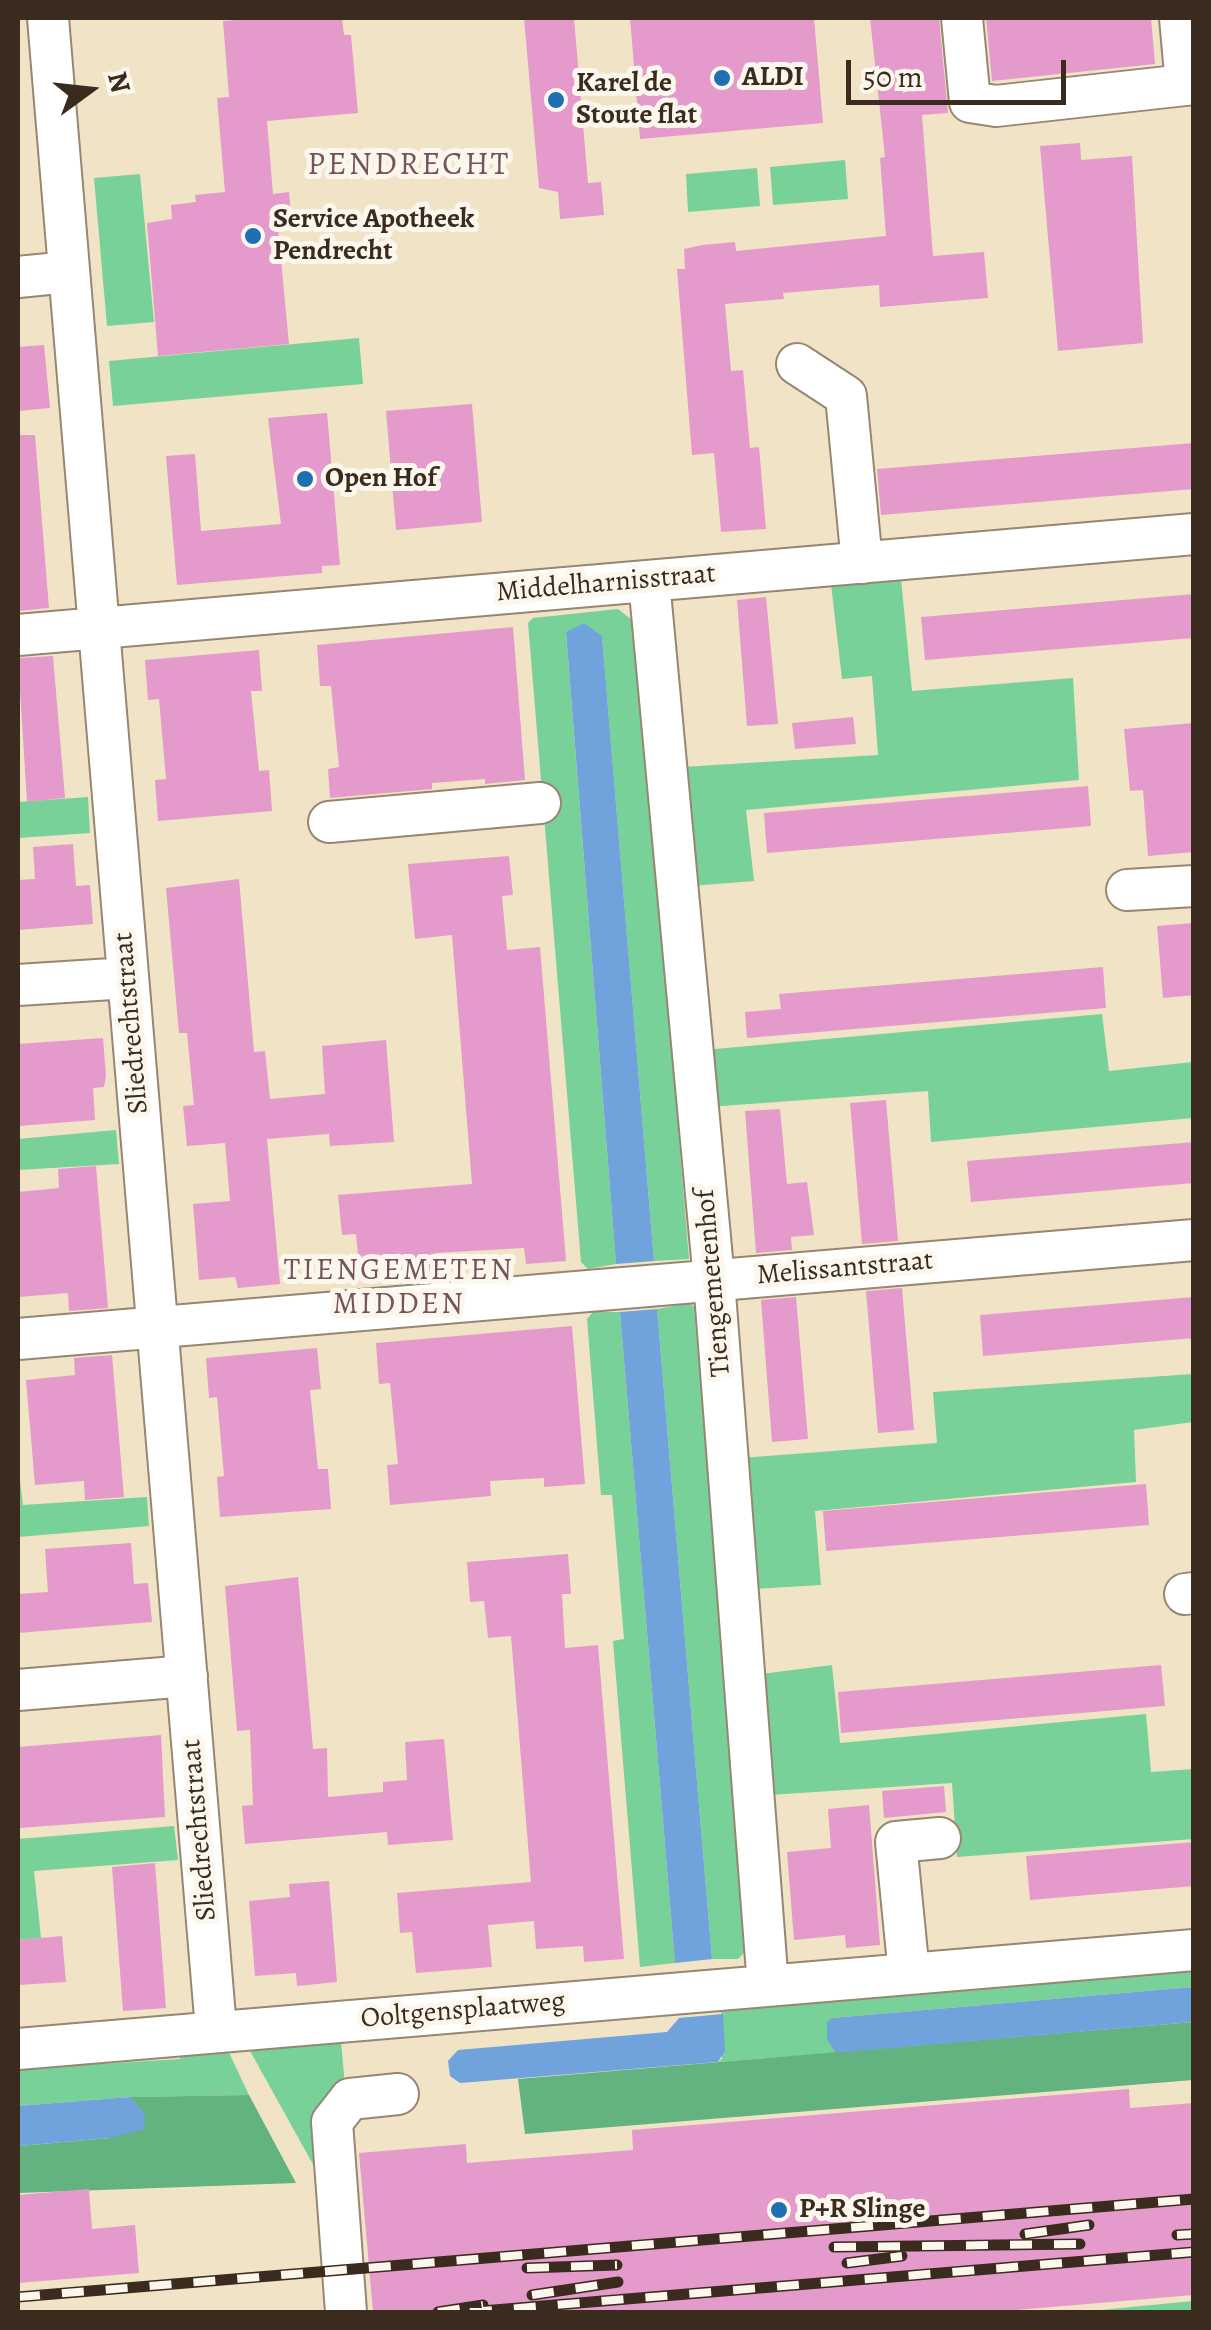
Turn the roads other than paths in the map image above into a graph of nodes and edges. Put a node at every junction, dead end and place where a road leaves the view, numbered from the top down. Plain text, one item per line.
1 (48, 18) edge
2 (962, 18) edge
3 (1180, 18) edge
4 (1190, 84) edge
5 (69, 272) junction
6 (18, 277) edge
7 (797, 364) dead end
8 (1194, 534) edge
9 (862, 562) junction
10 (650, 581) junction
11 (99, 628) junction
12 (18, 635) edge
13 (540, 803) dead end
14 (329, 822) dead end
15 (1194, 886) edge
16 (1127, 890) dead end
17 (128, 978) junction
18 (18, 985) edge
19 (1194, 1240) edge
20 (714, 1280) junction
21 (157, 1327) junction
22 (18, 1339) edge
23 (186, 1676) junction
24 (18, 1690) edge
25 (940, 1838) dead end
26 (1194, 1950) edge
27 (909, 1974) junction
28 (768, 1986) junction
29 (222, 2028) junction
30 (18, 2049) edge
31 (398, 2094) dead end
32 (346, 2312) edge

1 - 5 street, Sliedrechtstraat
2 - 4 street
3 - 4 street
5 - 6 street
5 - 11 street, Sliedrechtstraat
7 - 9 street
8 - 9 street, Middelharnisstraat
9 - 10 street, Middelharnisstraat
10 - 11 street, Middelharnisstraat
10 - 20 street, Tiengemetenhof
11 - 12 street, Middelharnisstraat
11 - 17 street, Sliedrechtstraat
13 - 14 street
15 - 16 street
17 - 18 street
17 - 21 street, Sliedrechtstraat
19 - 20 street, Melissantstraat
20 - 21 street, Melissantstraat
20 - 28 street, Tiengemetenhof
21 - 22 street, Melissantstraat
21 - 23 street, Sliedrechtstraat
23 - 24 street
23 - 29 street, Sliedrechtstraat
25 - 27 street
26 - 27 street, Ooltgensplaatweg
27 - 28 street, Ooltgensplaatweg
28 - 29 street, Ooltgensplaatweg
29 - 30 street, Ooltgensplaatweg
31 - 32 street

